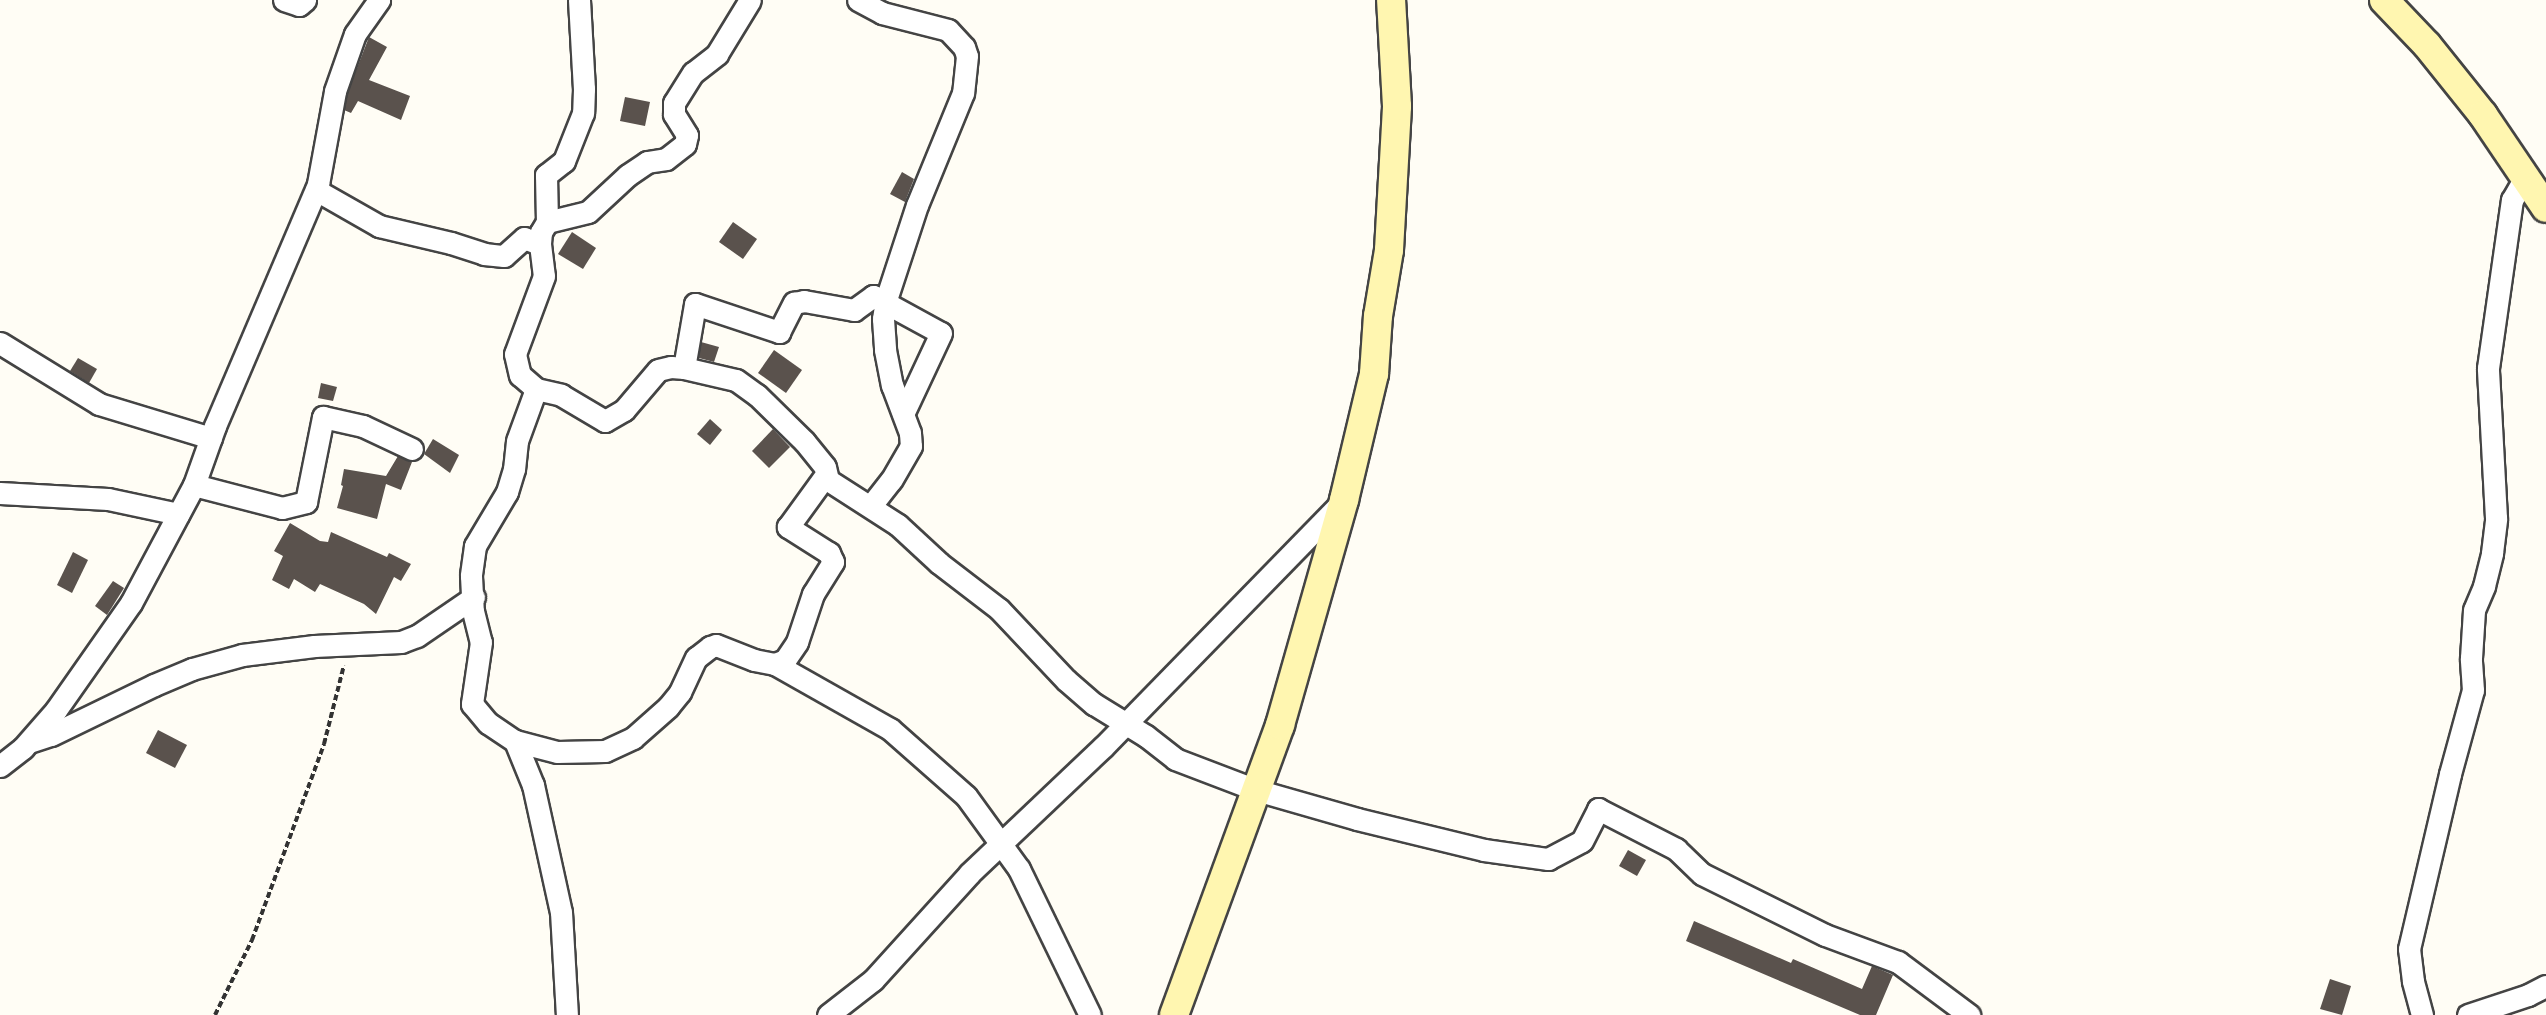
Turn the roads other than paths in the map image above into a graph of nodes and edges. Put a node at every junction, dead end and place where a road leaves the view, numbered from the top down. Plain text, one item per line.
1 (284, 0) edge
2 (305, 0) edge
3 (579, 0) edge
4 (750, 0) edge
5 (858, 0) edge
6 (1390, 0) edge
7 (2384, 0) edge
8 (373, 2) edge
9 (2524, 179) junction
10 (316, 190) junction
11 (2546, 208) edge
12 (547, 222) junction
13 (540, 243) junction
14 (885, 303) junction
15 (0, 344) edge
16 (684, 368) junction
17 (536, 389) junction
18 (903, 414) junction
19 (211, 438) junction
20 (412, 449) dead end
21 (825, 476) junction
22 (194, 485) junction
23 (0, 493) edge
24 (1344, 500) junction
25 (872, 506) junction
26 (178, 514) junction
27 (474, 597) junction
28 (775, 664) junction
29 (1125, 724) junction
30 (29, 741) junction
31 (515, 741) junction
32 (0, 766) edge
33 (1256, 790) junction
34 (1001, 844) junction
35 (2546, 986) edge
36 (567, 1015) edge
37 (828, 1015) edge
38 (1090, 1015) edge
39 (1174, 1015) edge
40 (1969, 1015) edge
41 (2422, 1015) edge
42 (2468, 1015) edge

1 - 2 street
3 - 12 street
4 - 12 street
5 - 14 street
6 - 24 street
7 - 9 street
8 - 10 street
9 - 11 street
9 - 41 street
10 - 13 street
10 - 19 street
12 - 13 street
13 - 17 street
14 - 16 street
14 - 18 street
14 - 18 street
15 - 19 street
16 - 17 street
16 - 21 street
17 - 27 street
18 - 25 street
19 - 22 street
20 - 22 street
21 - 25 street
21 - 28 street
22 - 26 street
23 - 26 street
24 - 29 street
24 - 33 street
25 - 29 street
26 - 30 street
27 - 30 street
27 - 31 street
28 - 31 street
28 - 34 street
29 - 33 street
29 - 34 street
30 - 32 street
31 - 36 street
33 - 39 street
33 - 40 street
34 - 37 street
34 - 38 street
35 - 42 street

